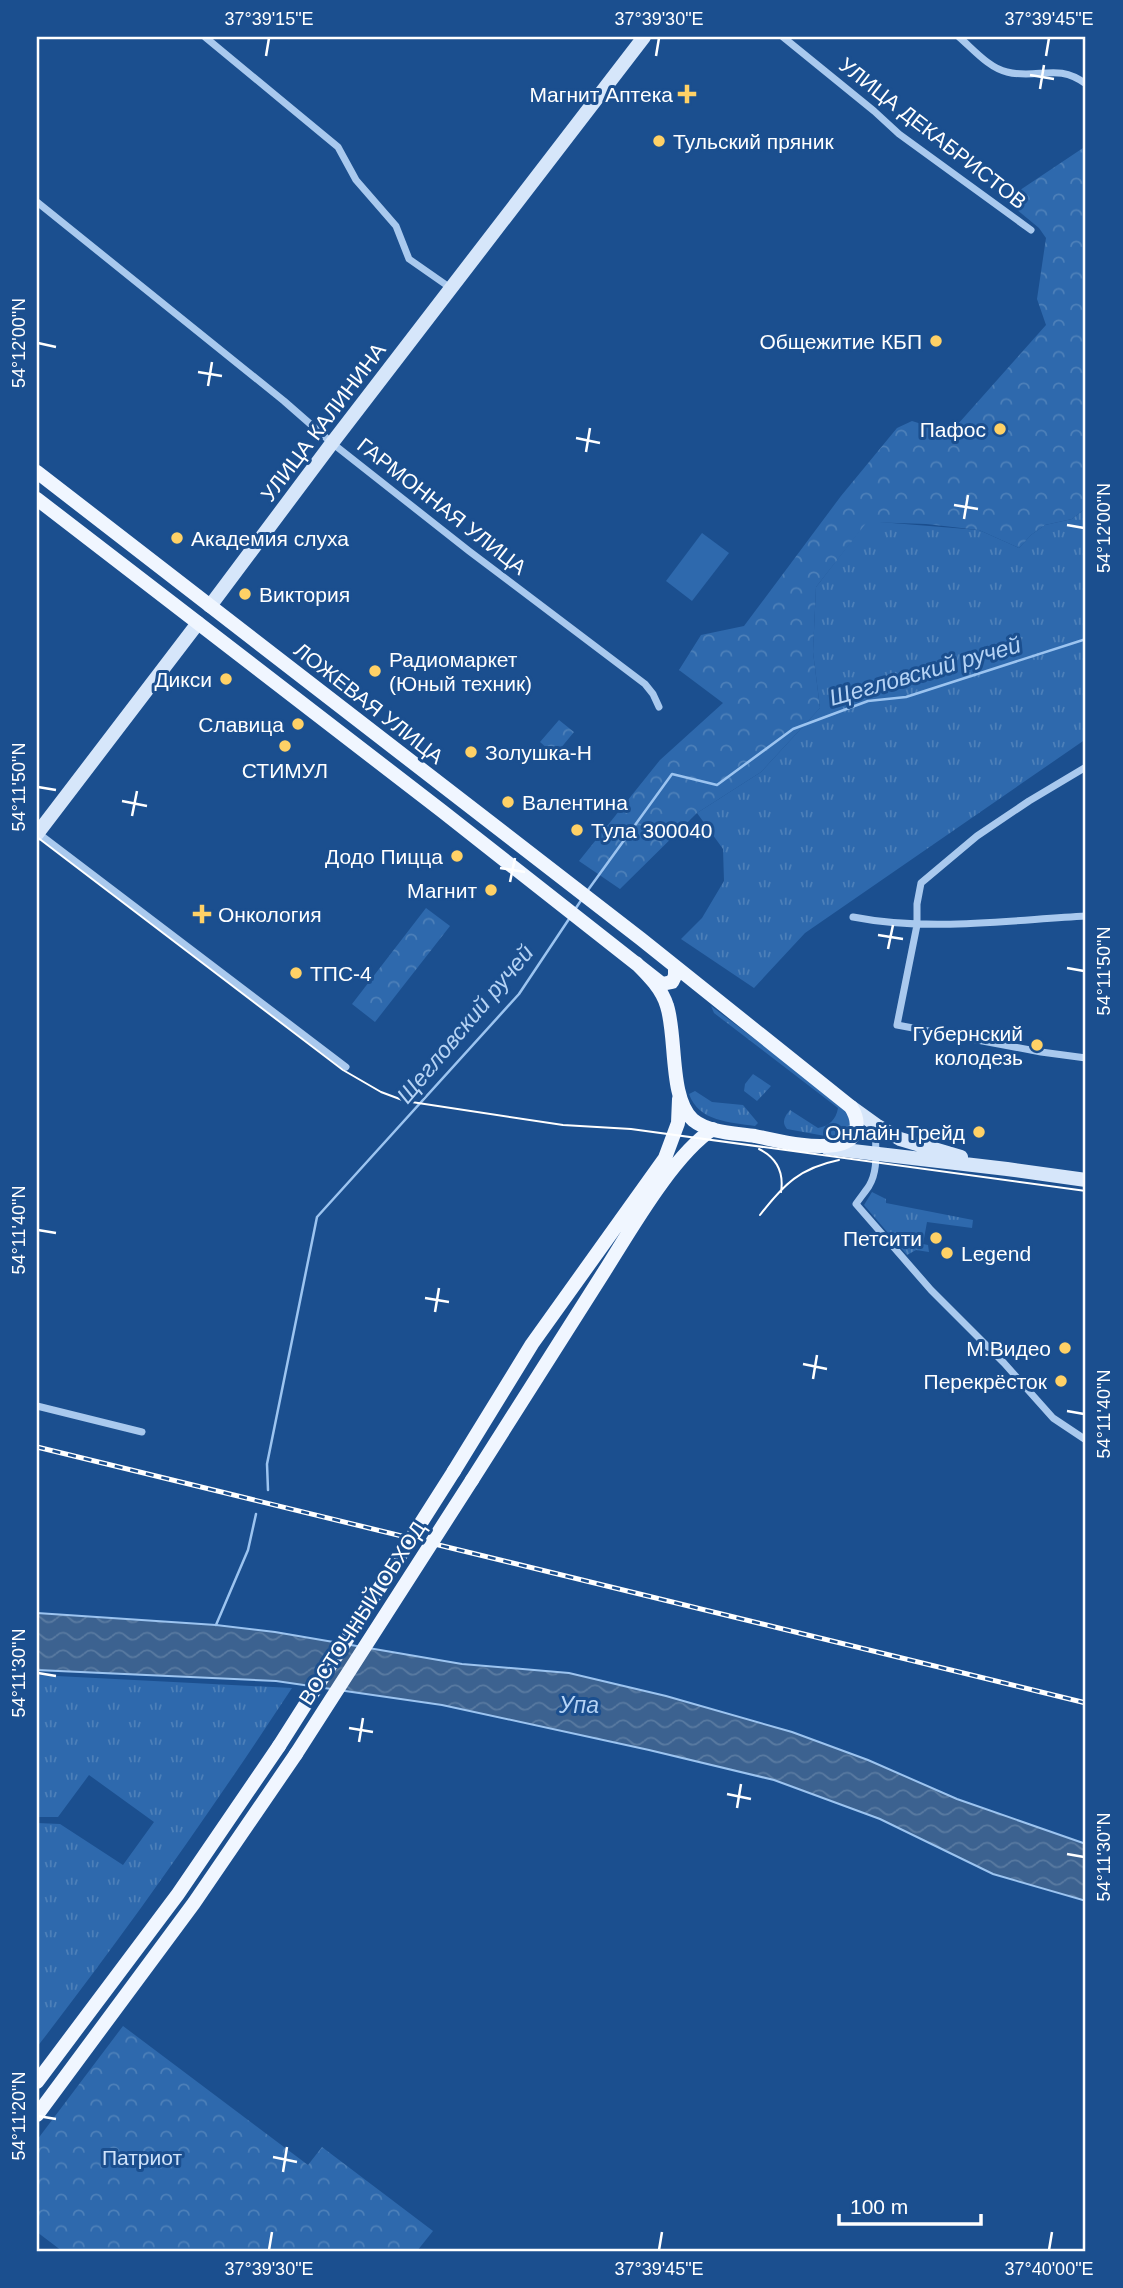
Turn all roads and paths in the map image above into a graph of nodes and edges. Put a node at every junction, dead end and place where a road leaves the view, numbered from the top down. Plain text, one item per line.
1 (205, 37) edge
2 (644, 37) edge
3 (783, 37) edge
4 (959, 37) edge
5 (1086, 84) edge
6 (37, 202) edge
7 (1031, 230) dead end
8 (452, 289) junction
9 (332, 443) junction
10 (37, 472) edge
11 (37, 499) edge
12 (210, 607) junction
13 (198, 623) junction
14 (659, 707) dead end
15 (1086, 767) edge
16 (37, 833) edge
17 (554, 873) junction
18 (540, 888) junction
19 (1086, 916) edge
20 (853, 917) dead end
21 (917, 925) junction
22 (636, 963) junction
23 (675, 967) junction
24 (1086, 1058) edge
25 (346, 1067) dead end
26 (679, 1094) junction
27 (851, 1107) junction
28 (876, 1125) junction
29 (713, 1129) junction
30 (822, 1147) junction
31 (877, 1155) junction
32 (1007, 1169) junction
33 (1086, 1181) edge
34 (37, 1406) edge
35 (142, 1432) dead end
36 (1086, 1440) edge
37 (37, 2082) edge
38 (37, 2115) edge

1 - 8 street
2 - 8 street, УЛИЦА КАЛИНИНА
3 - 7 street, УЛИЦА ДЕКАБРИСТОВ
4 - 5 street
6 - 9 street, ГАРМОННАЯ УЛИЦА
8 - 9 street, УЛИЦА КАЛИНИНА
9 - 12 street, УЛИЦА КАЛИНИНА
9 - 14 street, ГАРМОННАЯ УЛИЦА
10 - 12 main road, ЛОЖЕВАЯ УЛИЦА
11 - 13 main road, ЛОЖЕВАЯ УЛИЦА
12 - 13 main road, УЛИЦА КАЛИНИНА
12 - 17 main road, ЛОЖЕВАЯ УЛИЦА
13 - 16 street, УЛИЦА КАЛИНИНА
13 - 18 main road, ЛОЖЕВАЯ УЛИЦА
15 - 21 street
16 - 25 street
17 - 18 main road
17 - 23 main road, ЛОЖЕВАЯ УЛИЦА
18 - 22 main road, ЛОЖЕВАЯ УЛИЦА
19 - 21 street
20 - 21 street
21 - 24 street
22 - 23 main road, ЛОЖЕВАЯ УЛИЦА
22 - 26 main road, ЛОЖЕВАЯ УЛИЦА
23 - 27 main road, ЛОЖЕВАЯ УЛИЦА
26 - 29 main road, ЛОЖЕВАЯ УЛИЦА
26 - 37 main road, ВОСТОЧНЫЙ ОБХОД, bridge
27 - 28 street
27 - 30 main road, ЛОЖЕВАЯ УЛИЦА
28 - 31 street
28 - 32 street
29 - 30 main road, ЛОЖЕВАЯ УЛИЦА
29 - 38 main road, ВОСТОЧНЫЙ ОБХОД, bridge
30 - 31 street
31 - 32 street
31 - 36 street
32 - 33 street
34 - 35 street

